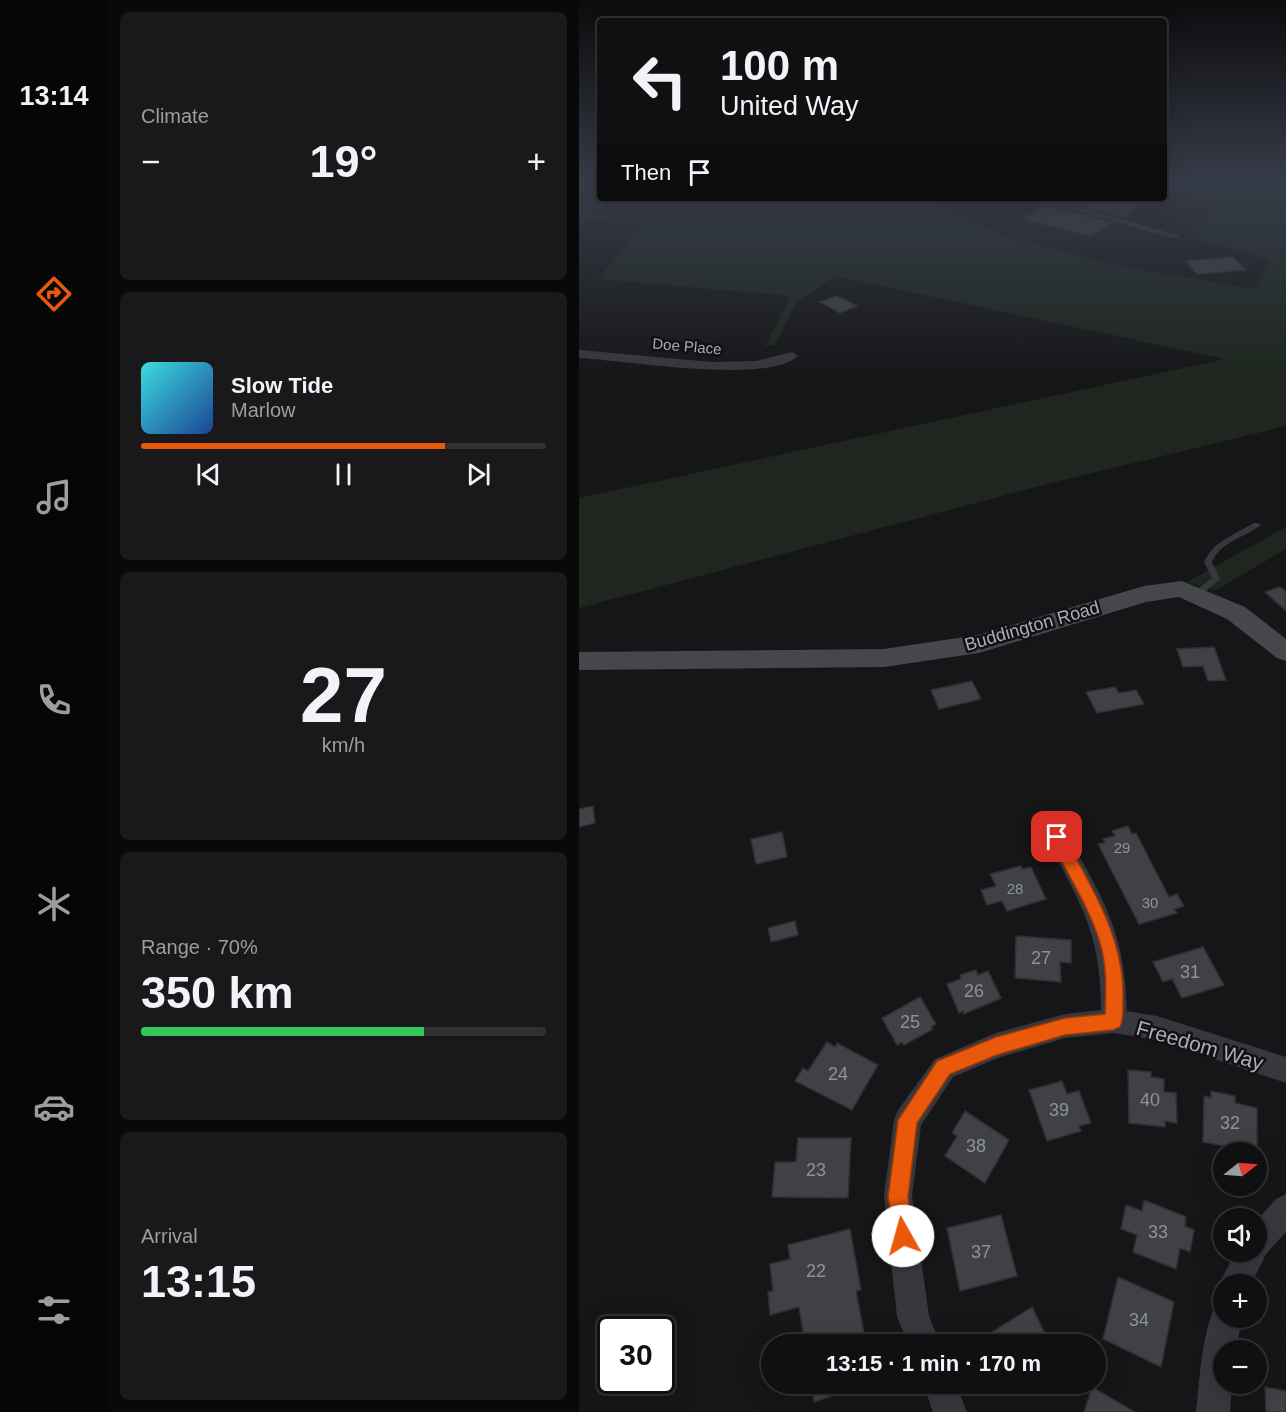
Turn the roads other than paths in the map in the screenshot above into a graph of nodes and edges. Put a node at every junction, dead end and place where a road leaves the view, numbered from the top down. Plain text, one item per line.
1 (579, 354) edge
2 (792, 356) dead end
3 (1257, 525) dead end
4 (1197, 594) junction
5 (1286, 652) edge
6 (579, 661) edge
7 (1057, 837) dead end
8 (1113, 1021) junction
9 (1286, 1070) edge
10 (1286, 1209) edge
11 (1267, 1231) edge
12 (1224, 1328) edge
13 (920, 1334) edge
14 (943, 1394) edge
15 (950, 1412) edge
16 (1213, 1412) edge

1 - 2 street, Doe Place
3 - 4 lane
4 - 5 street, Buddington Road
4 - 6 street, Buddington Road
7 - 8 street
8 - 9 street, Freedom Way
8 - 13 street, Freedom Way
10 - 11 street
12 - 16 street
14 - 15 street

